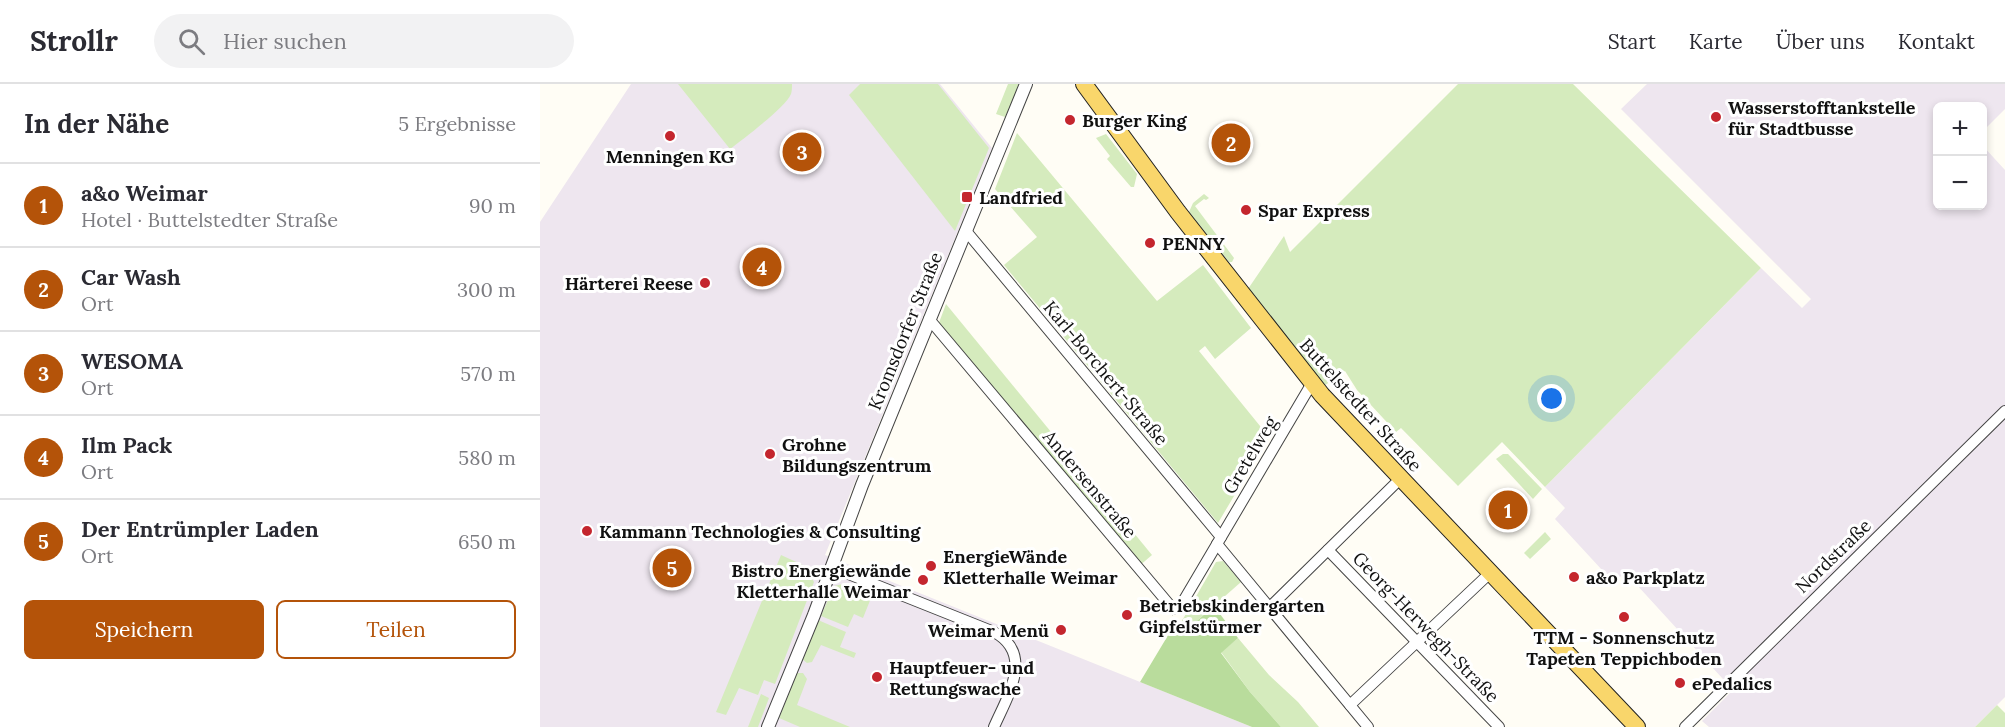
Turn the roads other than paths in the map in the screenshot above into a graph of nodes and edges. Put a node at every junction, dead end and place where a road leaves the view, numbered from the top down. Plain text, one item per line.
1 (1026, 84) edge
2 (1084, 84) edge
3 (966, 231) junction
4 (929, 319) junction
5 (1312, 383) junction
6 (2005, 411) edge
7 (1400, 479) junction
8 (1219, 540) junction
9 (1328, 550) junction
10 (831, 567) junction
11 (1490, 573) junction
12 (1270, 608) junction
13 (1418, 642) junction
14 (1350, 705) junction
15 (768, 727) edge
16 (994, 727) edge
17 (1368, 727) edge
18 (1499, 727) edge
19 (1637, 727) edge
20 (1685, 727) edge

1 - 3 street, Kromsdorfer Straße
2 - 5 main road, Buttelstedter Straße
3 - 4 street, Kromsdorfer Straße
3 - 8 street, Karl-Borchert-Straße
4 - 8 street, Andersenstraße
4 - 10 street, Kromsdorfer Straße
5 - 7 main road, Buttelstedter Straße
5 - 8 street, Gretelweg
6 - 20 street, Nordstraße
7 - 9 street
7 - 11 main road, Buttelstedter Straße
8 - 12 street, Karl-Borchert-Straße
9 - 12 street
9 - 13 street, Georg-Herwegh-Straße
10 - 15 street, Kromsdorfer Straße
10 - 16 street
11 - 13 street
11 - 19 main road, Buttelstedter Straße
12 - 14 street, Karl-Borchert-Straße
13 - 14 street
13 - 18 street, Georg-Herwegh-Straße
14 - 17 street, Karl-Borchert-Straße

